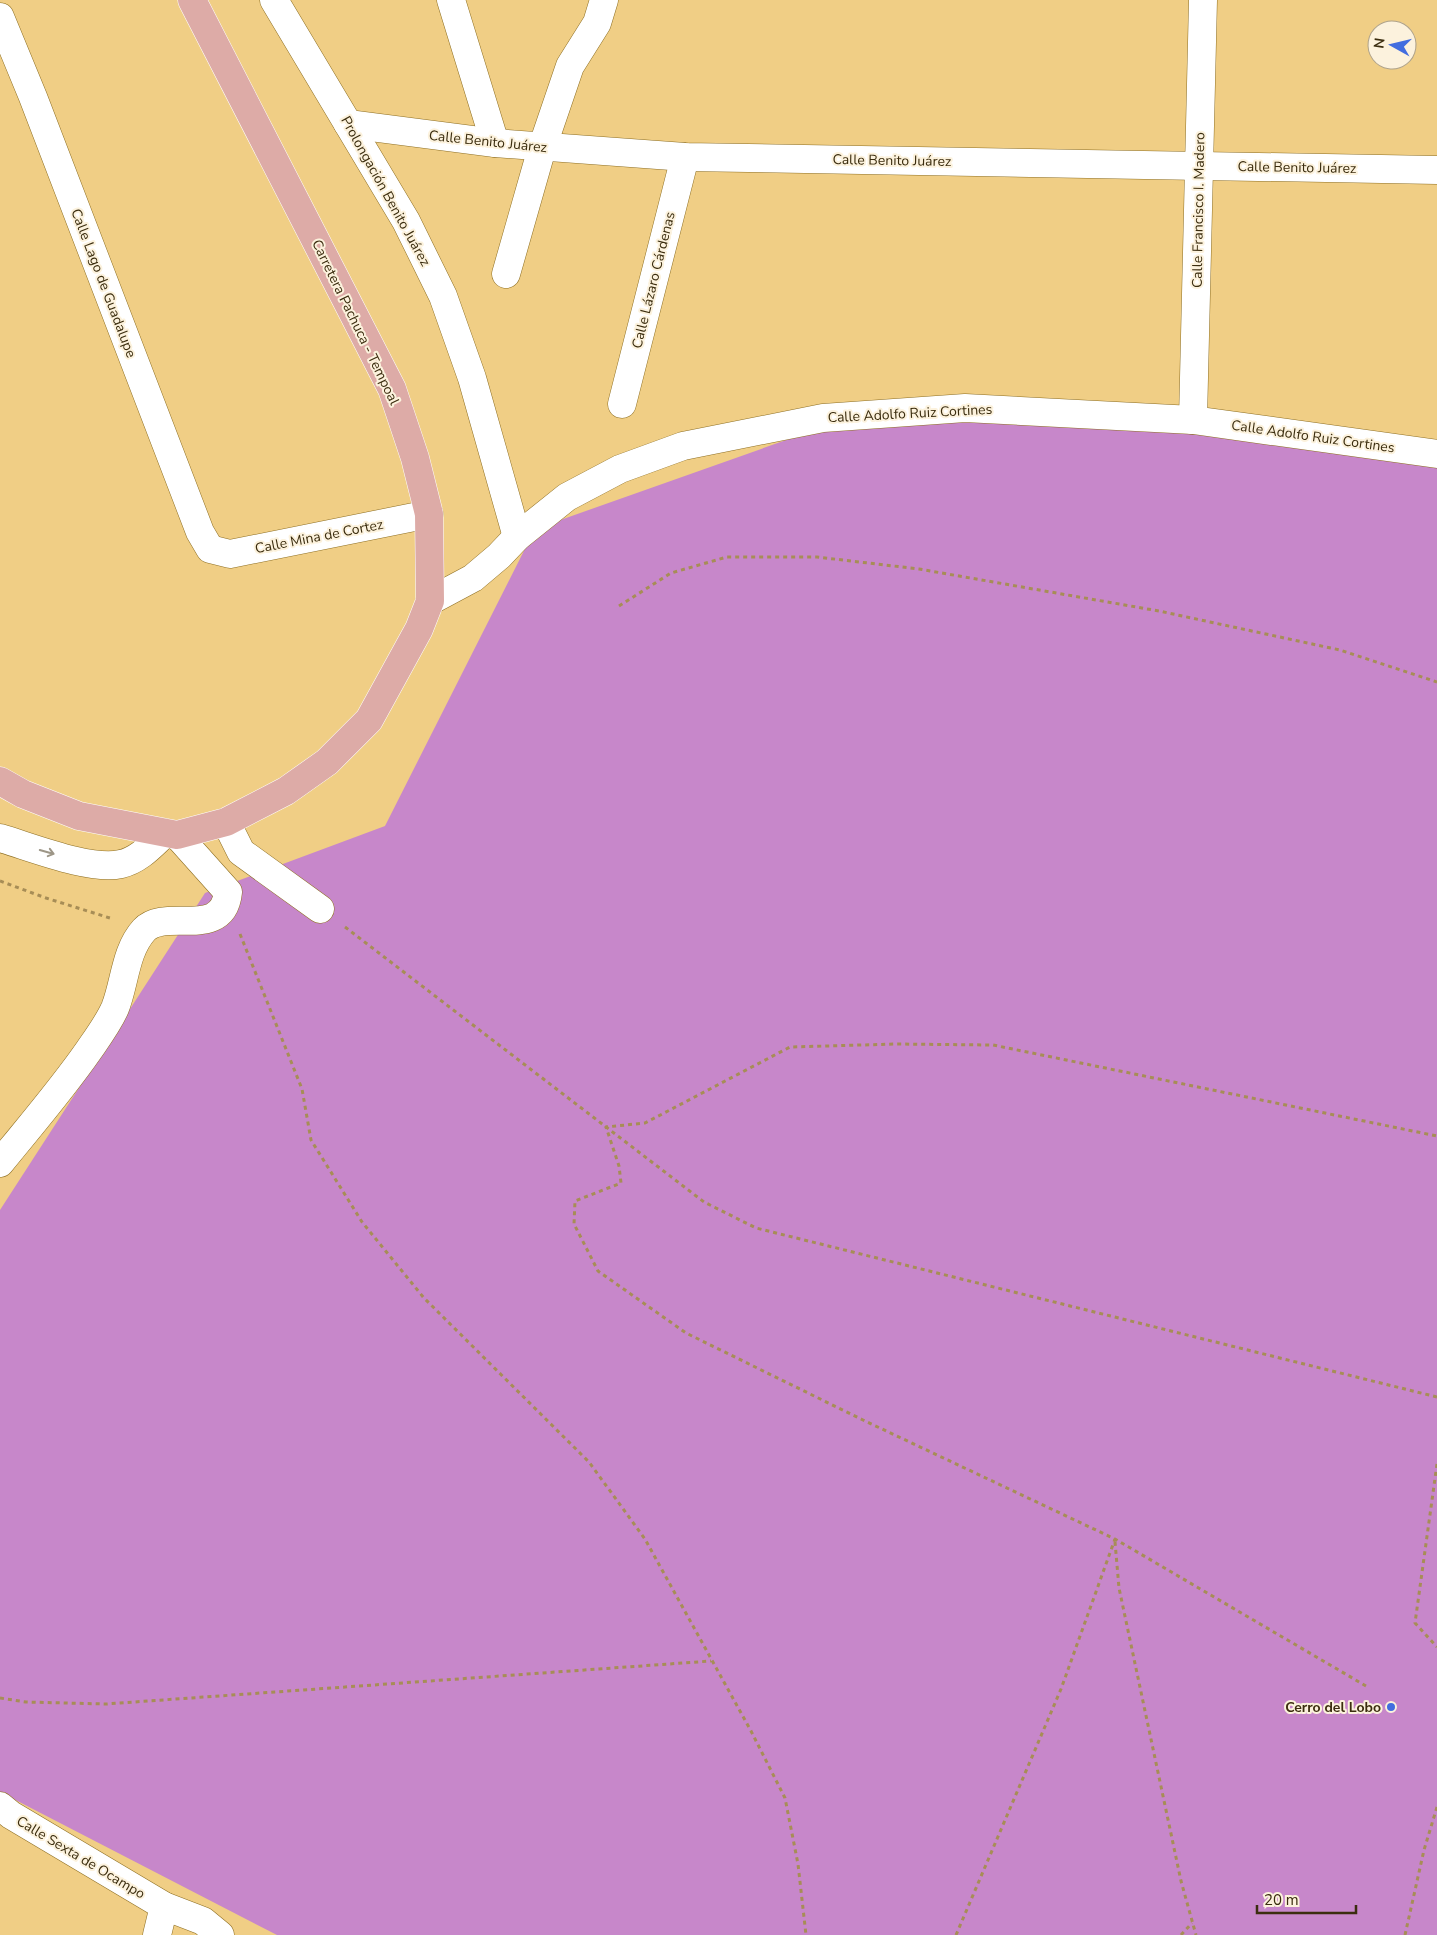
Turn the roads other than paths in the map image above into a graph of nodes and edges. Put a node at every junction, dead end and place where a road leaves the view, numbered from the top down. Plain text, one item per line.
1 (192, 0) edge
2 (274, 0) edge
3 (450, 0) edge
4 (604, 0) edge
5 (1203, 0) edge
6 (0, 17) edge
7 (348, 124) junction
8 (495, 143) junction
9 (542, 148) junction
10 (684, 157) junction
11 (1199, 164) junction
12 (1437, 170) edge
13 (506, 274) dead end
14 (622, 404) dead end
15 (1193, 420) junction
16 (1437, 454) edge
17 (429, 514) junction
18 (517, 537) junction
19 (210, 548) joint
20 (430, 601) junction
21 (0, 781) edge
22 (226, 822) junction
23 (171, 834) junction
24 (0, 838) edge
25 (320, 909) road end
26 (0, 1163) edge
27 (0, 1806) edge
28 (164, 1906) junction
29 (157, 1935) edge
30 (220, 1935) edge

1 - 17 main road, Carretera Pachuca - Tempoal
2 - 7 street, Prolongación Benito Juárez
3 - 8 street
4 - 9 street
5 - 11 street, Calle Francisco I. Madero
6 - 19 street, Calle Lago de Guadalupe
7 - 8 street, Calle Benito Juárez
7 - 18 street, Prolongación Benito Juárez
8 - 9 street, Calle Benito Juárez
9 - 10 street, Calle Benito Juárez
9 - 13 street
10 - 11 street, Calle Benito Juárez
10 - 14 street, Calle Lázaro Cárdenas
11 - 12 street, Calle Benito Juárez
11 - 15 street, Calle Francisco I. Madero
15 - 16 street, Calle Adolfo Ruiz Cortines
15 - 18 street, Calle Adolfo Ruiz Cortines
17 - 19 street, Calle Mina de Cortez
17 - 20 main road, Carretera Pachuca - Tempoal
18 - 20 street, Calle Adolfo Ruiz Cortines
20 - 22 main road, Carretera Pachuca - Tempoal
21 - 23 main road, Carretera Pachuca - Tempoal
22 - 23 main road, Carretera Pachuca - Tempoal
22 - 25 street
24 -> 23 street
23 - 26 street
27 - 28 street, Calle Sexta de Ocampo
28 - 29 street
28 - 30 street, Calle Sexta de Ocampo

